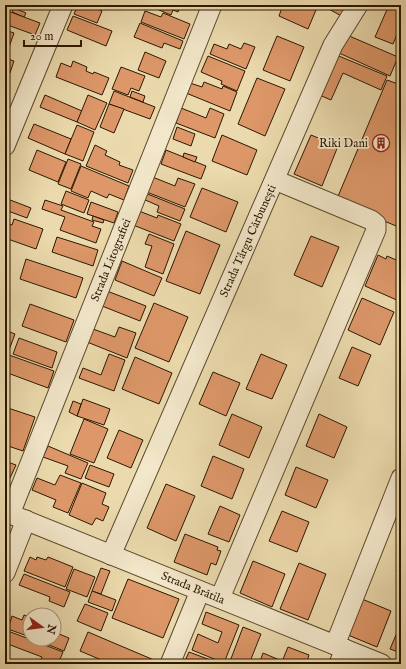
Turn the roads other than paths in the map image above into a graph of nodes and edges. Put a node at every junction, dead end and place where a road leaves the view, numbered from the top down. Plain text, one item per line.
1 (63, 5) edge
2 (212, 5) edge
3 (358, 5) edge
4 (5, 146) edge
5 (275, 180) junction
6 (401, 478) edge
7 (14, 516) edge
8 (111, 555) junction
9 (5, 573) edge
10 (200, 591) junction
11 (220, 598) junction
12 (340, 653) edge
13 (170, 664) edge
14 (382, 664) edge

1 - 4 street
2 - 7 street, Strada Litografiei
3 - 5 street
5 - 8 street, Strada Târgu Cărbunești
5 - 11 street, Strada Târgu Cărbunești
6 - 12 street
7 - 8 street, Strada Brătila
7 - 9 street, Strada Litografiei
8 - 10 street, Strada Brătila
10 - 11 street, Strada Brătila
10 - 13 street
11 - 12 street, Strada Brătila
12 - 14 street, Strada Brătila

